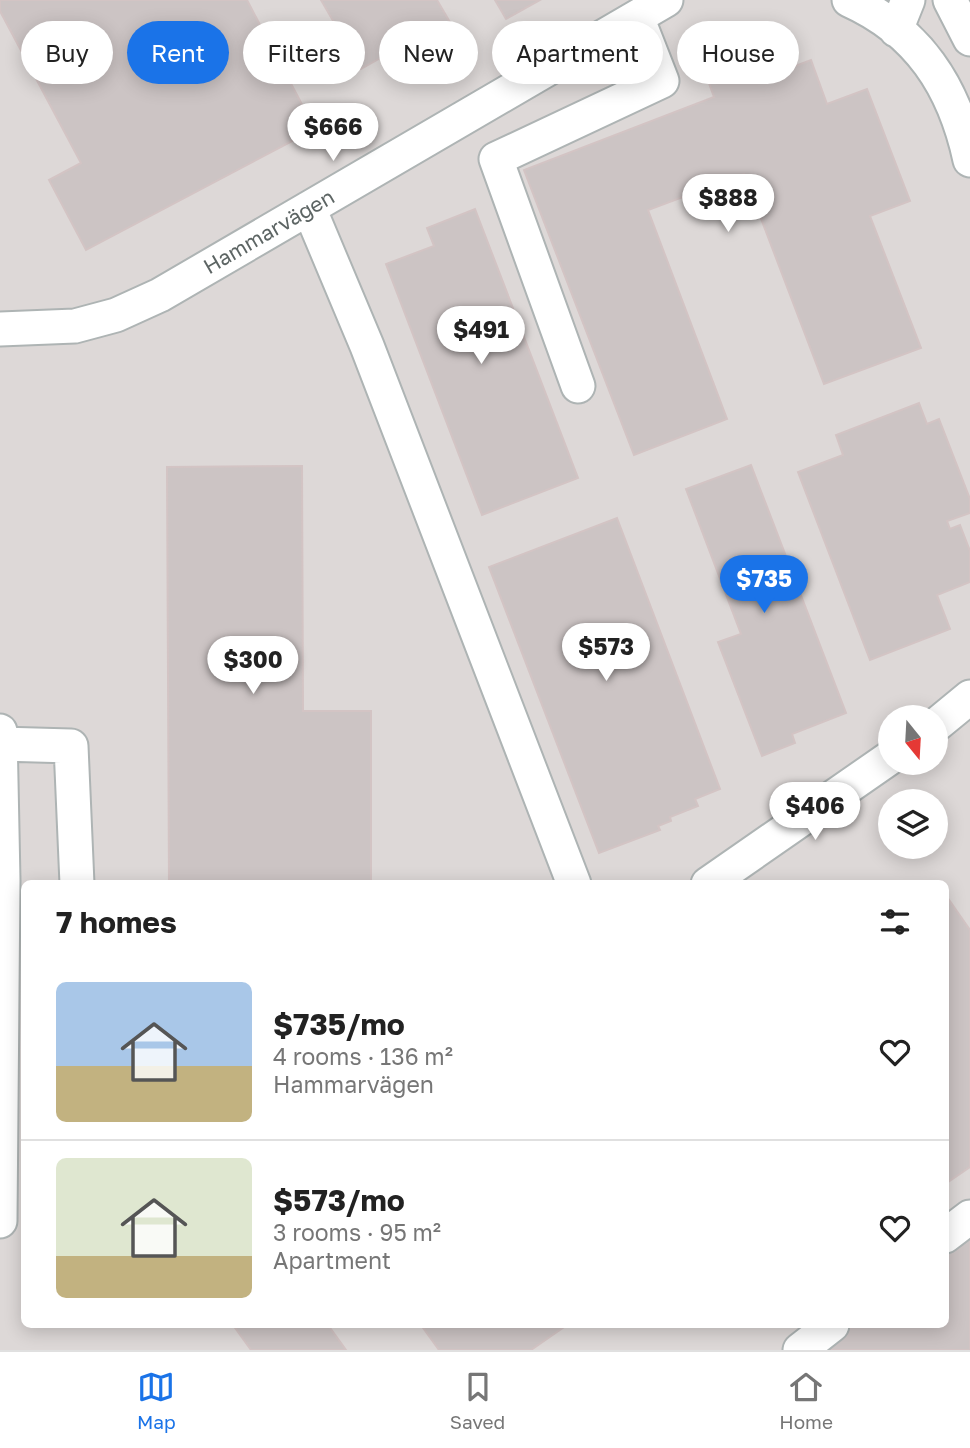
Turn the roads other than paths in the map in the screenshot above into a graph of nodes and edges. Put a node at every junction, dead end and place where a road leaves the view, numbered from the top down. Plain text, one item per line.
1 (666, 0) edge
2 (849, 0) edge
3 (950, 0) edge
4 (902, 15) edge
5 (637, 17) junction
6 (970, 40) edge
7 (970, 159) edge
8 (309, 208) junction
9 (0, 330) edge
10 (578, 386) dead end
11 (970, 697) edge
12 (948, 715) edge
13 (0, 731) edge
14 (0, 744) edge
15 (878, 766) edge
16 (77, 880) edge
17 (572, 880) edge
18 (714, 880) edge
19 (9, 1075) edge
20 (970, 1217) edge
21 (0, 1221) edge
22 (949, 1233) edge
23 (828, 1328) edge
24 (800, 1350) edge

1 - 5 street, Hammarvägen
2 - 4 street
3 - 6 street
4 - 7 street
5 - 8 street, Hammarvägen
5 - 10 street
8 - 9 street, Hammarvägen
8 - 17 street
11 - 12 street
13 - 14 street
14 - 16 street
14 - 19 street
15 - 18 street
19 - 21 street
20 - 22 street
23 - 24 street

